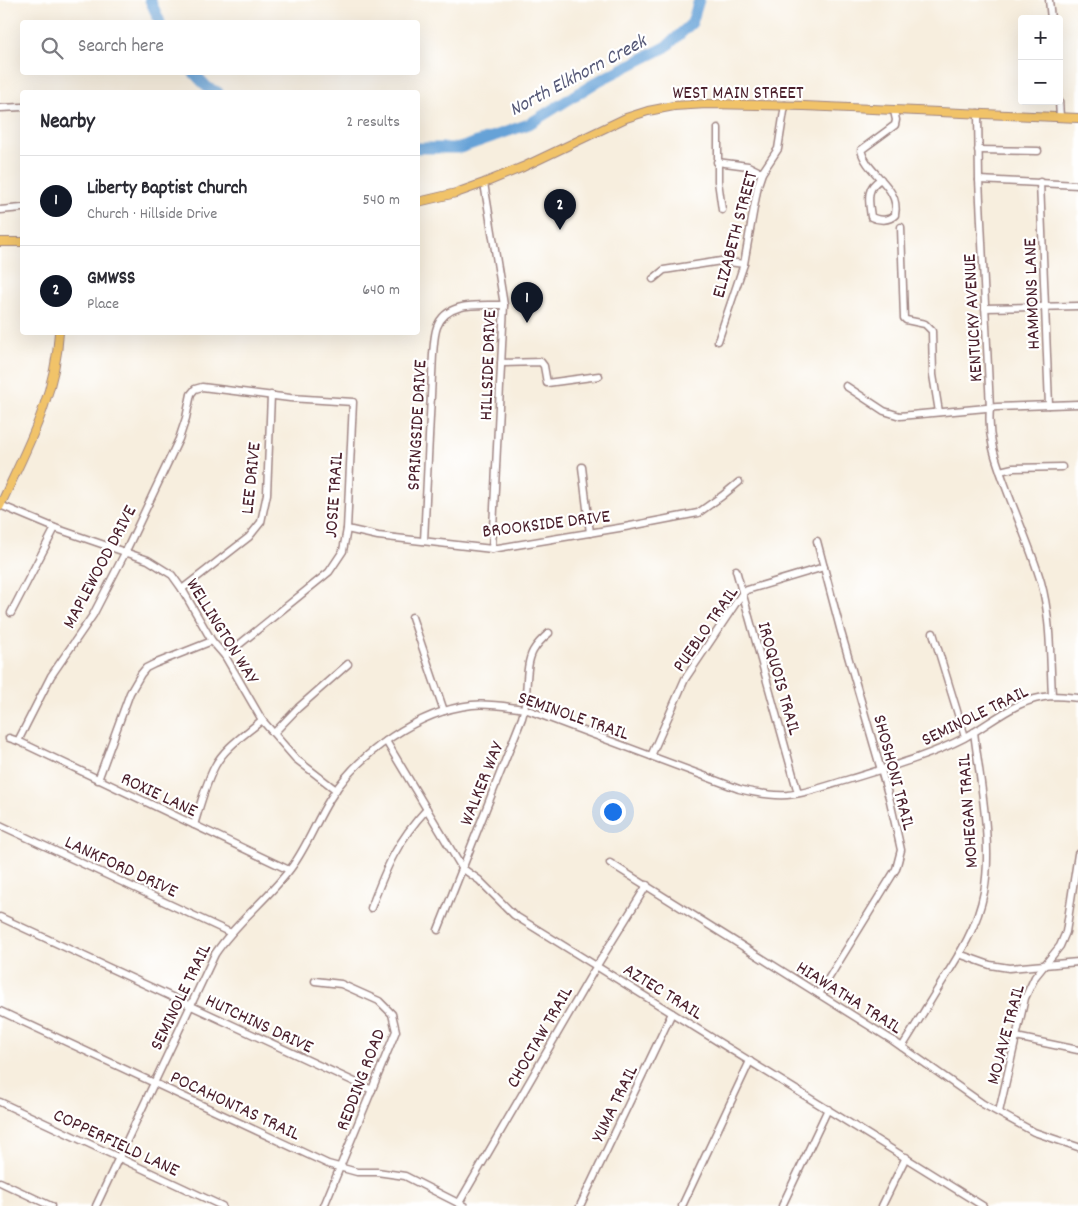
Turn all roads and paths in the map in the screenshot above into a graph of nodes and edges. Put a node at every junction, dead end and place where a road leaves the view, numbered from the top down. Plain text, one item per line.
1 (1049, 0) edge
2 (1051, 15) edge
3 (1059, 105) edge
4 (785, 106) junction
5 (20, 107) edge
6 (0, 108) edge
7 (894, 111) junction
8 (978, 113) junction
9 (1060, 117) junction
10 (1078, 118) edge
11 (718, 128) dead end
12 (978, 150) junction
13 (1038, 150) dead end
14 (718, 162) junction
15 (762, 173) junction
16 (881, 179) junction
17 (979, 180) junction
18 (1040, 182) junction
19 (484, 183) junction
20 (1078, 185) edge
21 (420, 202) edge
22 (20, 208) edge
23 (0, 210) edge
24 (722, 210) dead end
25 (902, 227) dead end
26 (0, 242) edge
27 (20, 242) edge
28 (744, 264) junction
29 (653, 279) dead end
30 (504, 305) junction
31 (1078, 306) edge
32 (1045, 307) junction
33 (985, 308) junction
34 (59, 335) edge
35 (718, 341) dead end
36 (502, 363) junction
37 (599, 376) dead end
38 (846, 386) dead end
39 (271, 395) junction
40 (1078, 404) edge
41 (1049, 405) junction
42 (990, 408) junction
43 (939, 412) junction
44 (582, 467) dead end
45 (1062, 467) dead end
46 (1000, 471) junction
47 (739, 482) dead end
48 (0, 505) edge
49 (54, 528) junction
50 (346, 529) junction
51 (590, 533) junction
52 (424, 541) junction
53 (817, 541) dead end
54 (492, 549) junction
55 (125, 553) junction
56 (824, 567) junction
57 (736, 570) dead end
58 (182, 588) junction
59 (742, 594) junction
60 (11, 613) dead end
61 (412, 616) dead end
62 (549, 633) dead end
63 (933, 634) dead end
64 (212, 640) junction
65 (225, 656) junction
66 (348, 664) dead end
67 (1052, 696) junction
68 (1078, 698) edge
69 (525, 709) junction
70 (444, 711) junction
71 (262, 720) junction
72 (974, 732) junction
73 (274, 733) junction
74 (964, 737) junction
75 (9, 738) dead end
76 (18, 741) junction
77 (386, 742) junction
78 (651, 756) junction
79 (881, 769) junction
80 (98, 780) junction
81 (336, 790) junction
82 (798, 793) junction
83 (427, 810) junction
84 (0, 824) edge
85 (194, 825) junction
86 (1078, 854) edge
87 (610, 863) dead end
88 (462, 868) junction
89 (1076, 869) edge
90 (289, 870) junction
91 (647, 885) junction
92 (371, 908) dead end
93 (0, 917) edge
94 (438, 930) dead end
95 (231, 933) junction
96 (959, 954) junction
97 (1078, 962) edge
98 (1044, 965) junction
99 (596, 966) junction
100 (315, 981) dead end
101 (819, 994) junction
102 (190, 1005) junction
103 (0, 1010) edge
104 (672, 1013) junction
105 (1016, 1037) junction
106 (902, 1047) junction
107 (1078, 1050) edge
108 (750, 1061) junction
109 (154, 1082) junction
110 (372, 1090) junction
111 (0, 1102) edge
112 (828, 1109) junction
113 (999, 1112) junction
114 (1078, 1147) edge
115 (906, 1157) junction
116 (118, 1158) junction
117 (340, 1168) junction
118 (0, 1182) edge
119 (461, 1205) edge
120 (51, 1206) edge
121 (96, 1206) edge
122 (222, 1206) edge
123 (324, 1206) edge
124 (580, 1206) edge
125 (682, 1206) edge
126 (782, 1206) edge
127 (882, 1206) edge
128 (983, 1206) edge

1 - 2 street
3 - 9 street
4 - 7 main road, WEST MAIN STREET
4 - 15 street, ELIZABETH STREET
4 - 19 main road, WEST MAIN STREET
5 - 6 street
7 - 8 main road, WEST MAIN STREET
7 - 16 street
8 - 9 main road, WEST MAIN STREET
8 - 12 street, KENTUCKY AVENUE
9 - 10 main road, WEST MAIN STREET
11 - 14 street
12 - 13 street
12 - 17 street, KENTUCKY AVENUE
14 - 15 street
14 - 24 street
15 - 28 street, ELIZABETH STREET
16 - 16 street
17 - 18 street
17 - 33 street, KENTUCKY AVENUE
18 - 20 street
18 - 32 street, HAMMONS LANE
19 - 21 main road, WEST MAIN STREET
19 - 30 street, HILLSIDE DRIVE
22 - 23 street
25 - 43 street
26 - 27 main road
28 - 29 street
28 - 35 street, ELIZABETH STREET
30 - 36 street, HILLSIDE DRIVE
30 - 52 street, SPRINGSIDE DRIVE
31 - 32 street
32 - 33 street
32 - 41 street, HAMMONS LANE
33 - 42 street, KENTUCKY AVENUE
34 - 48 main road
36 - 37 street
36 - 54 street, HILLSIDE DRIVE
38 - 43 street
39 - 50 street, JOSIE TRAIL
39 - 55 street, MAPLEWOOD DRIVE
39 - 58 street, LEE DRIVE
40 - 41 street
41 - 42 street
42 - 43 street
42 - 46 street, KENTUCKY AVENUE
44 - 51 street
45 - 46 street
46 - 67 street, KENTUCKY AVENUE
47 - 51 street, BROOKSIDE DRIVE
48 - 49 street, WELLINGTON WAY
49 - 55 street, WELLINGTON WAY
49 - 60 street
50 - 52 street, BROOKSIDE DRIVE
50 - 65 street, JOSIE TRAIL
51 - 54 street, BROOKSIDE DRIVE
52 - 54 street, BROOKSIDE DRIVE
53 - 56 street, SHOSHONI TRAIL
55 - 58 street, WELLINGTON WAY
55 - 76 street, MAPLEWOOD DRIVE
56 - 59 street, PUEBLO TRAIL
56 - 79 street, SHOSHONI TRAIL
57 - 59 street, IROQUOIS TRAIL
58 - 64 street, WELLINGTON WAY
59 - 78 street, PUEBLO TRAIL
59 - 82 street, IROQUOIS TRAIL
61 - 70 street
62 - 69 street, WALKER WAY
63 - 74 street, MOHEGAN TRAIL
64 - 65 street, WELLINGTON WAY
64 - 80 street
65 - 71 street, WELLINGTON WAY
66 - 73 street
67 - 68 street, SEMINOLE TRAIL
67 - 72 street, SEMINOLE TRAIL
69 - 70 street, SEMINOLE TRAIL
69 - 78 street, SEMINOLE TRAIL
69 - 88 street, WALKER WAY
70 - 77 street, SEMINOLE TRAIL
71 - 73 street, WELLINGTON WAY
71 - 85 street
72 - 74 street, SEMINOLE TRAIL
72 - 96 street, MOHEGAN TRAIL
73 - 81 street, WELLINGTON WAY
74 - 79 street, SEMINOLE TRAIL
75 - 76 street
76 - 80 street, ROXIE LANE
77 - 81 street, SEMINOLE TRAIL
77 - 83 street, AZTEC TRAIL
78 - 82 street, SEMINOLE TRAIL
79 - 82 street, SEMINOLE TRAIL
79 - 101 street, SHOSHONI TRAIL
80 - 85 street, ROXIE LANE
81 - 90 street, SEMINOLE TRAIL
83 - 88 street, AZTEC TRAIL
83 - 92 street
84 - 95 street, LANKFORD DRIVE
85 - 90 street, ROXIE LANE
86 - 89 street, MOJAVE TRAIL
87 - 91 street, HIAWATHA TRAIL
88 - 94 street, WALKER WAY
88 - 99 street, AZTEC TRAIL
89 - 98 street, MOJAVE TRAIL
90 - 95 street, SEMINOLE TRAIL
91 - 99 street, CHOCTAW TRAIL
91 - 101 street, HIAWATHA TRAIL
93 - 102 street, HUTCHINS DRIVE
95 - 102 street, SEMINOLE TRAIL
96 - 98 street
96 - 106 street, MOHEGAN TRAIL
97 - 98 street
98 - 105 street, MOJAVE TRAIL
99 - 104 street, AZTEC TRAIL
99 - 119 street, CHOCTAW TRAIL
100 - 110 street, REDDING ROAD
101 - 106 street, HIAWATHA TRAIL
102 - 109 street, SEMINOLE TRAIL
102 - 110 street, HUTCHINS DRIVE
103 - 109 street, POCAHONTAS TRAIL
104 - 108 street, AZTEC TRAIL
104 - 124 street, YUMA TRAIL
105 - 107 street
105 - 113 street, MOJAVE TRAIL
106 - 113 street, HIAWATHA TRAIL
108 - 112 street, AZTEC TRAIL
108 - 125 street
109 - 116 street, SEMINOLE TRAIL
109 - 117 street, POCAHONTAS TRAIL
110 - 117 street, REDDING ROAD
111 - 116 street, COPPERFIELD LANE
112 - 115 street, AZTEC TRAIL
112 - 126 street
113 - 114 street, HIAWATHA TRAIL
115 - 127 street
115 - 128 street, AZTEC TRAIL
116 - 121 street, SEMINOLE TRAIL
116 - 122 street, COPPERFIELD LANE
117 - 119 street, POCAHONTAS TRAIL
117 - 123 street, REDDING ROAD
118 - 120 street

